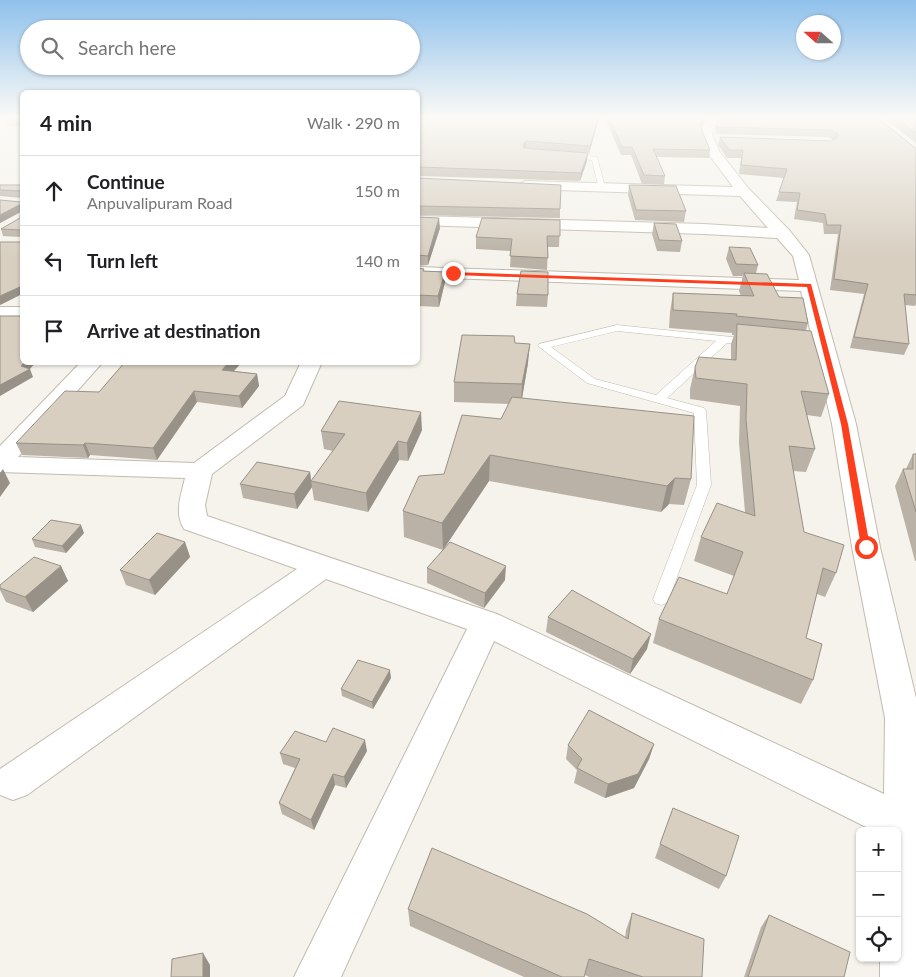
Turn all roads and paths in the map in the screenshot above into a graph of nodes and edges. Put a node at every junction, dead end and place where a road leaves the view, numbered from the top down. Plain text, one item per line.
1 (596, 164) edge
2 (722, 164) edge
3 (509, 184) edge
4 (603, 188) junction
5 (744, 192) junction
6 (420, 221) edge
7 (784, 234) junction
8 (420, 272) edge
9 (809, 286) junction
10 (13, 313) edge
11 (0, 328) edge
12 (725, 339) junction
13 (761, 343) edge
14 (90, 365) edge
15 (311, 365) edge
16 (658, 400) junction
17 (0, 463) edge
18 (200, 470) junction
19 (322, 567) junction
20 (661, 599) dead end
21 (486, 623) junction
22 (12, 782) dead end
23 (903, 824) junction
24 (317, 977) edge
25 (903, 977) edge

1 - 4 lane
2 - 5 street
3 - 4 street
4 - 5 street
5 - 7 street
6 - 7 street
7 - 9 street
8 - 9 street
9 - 23 street
10 - 11 street
12 - 13 lane
12 - 16 lane
12 - 16 lane
14 - 17 street
15 - 18 street
16 - 20 lane
17 - 18 street
18 - 19 street
19 - 21 street
19 - 22 street
21 - 23 street
21 - 24 street
23 - 25 street

